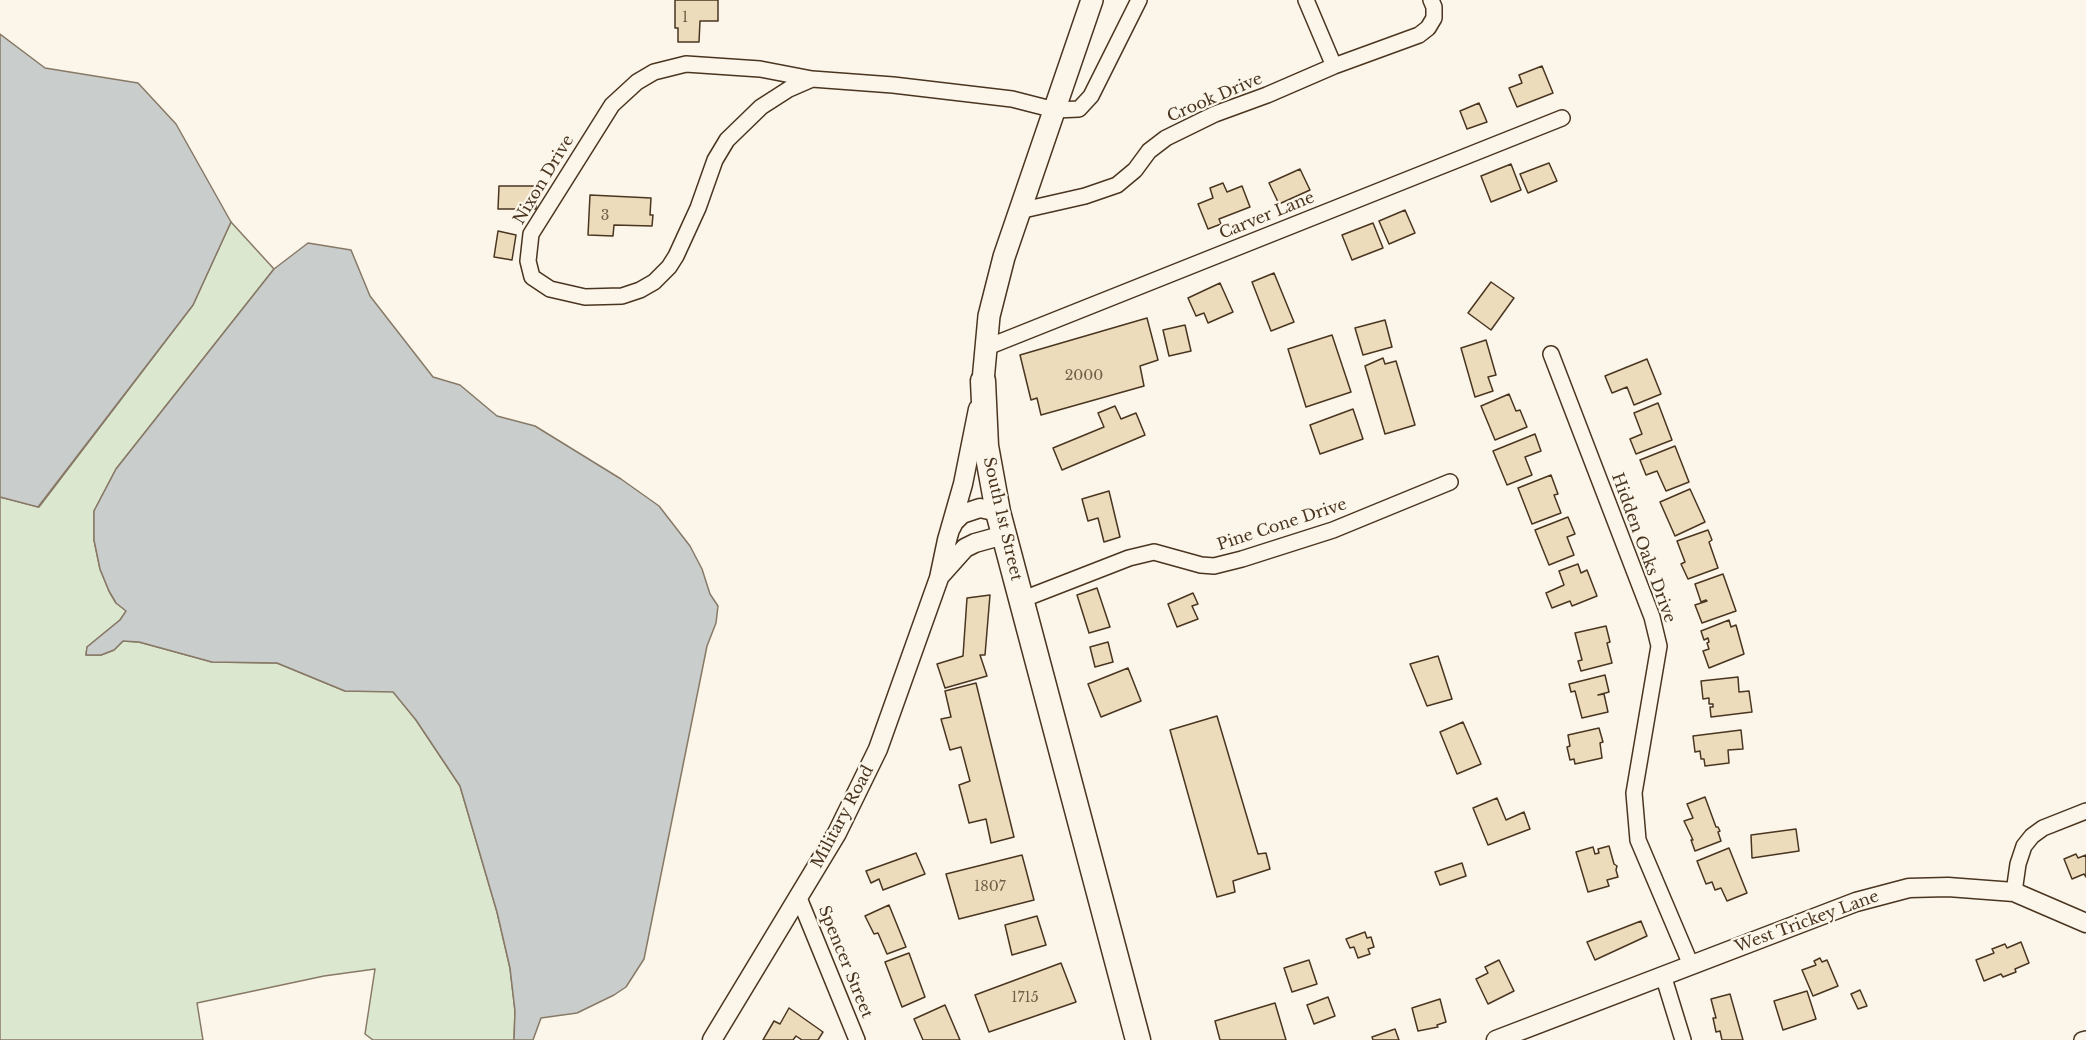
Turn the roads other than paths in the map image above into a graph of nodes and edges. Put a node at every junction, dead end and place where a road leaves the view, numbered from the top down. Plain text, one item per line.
1 (1092, 0) edge
2 (1139, 0) edge
3 (1306, 0) edge
4 (1431, 0) edge
5 (1334, 66) junction
6 (812, 79) junction
7 (1054, 111) junction
8 (1562, 118) dead end
9 (1019, 211) junction
10 (985, 348) junction
11 (1551, 354) dead end
12 (983, 381) junction
13 (1450, 482) dead end
14 (998, 512) junction
15 (1004, 535) junction
16 (947, 540) junction
17 (939, 578) junction
18 (1021, 600) junction
19 (2086, 811) edge
20 (2014, 892) junction
21 (798, 898) junction
22 (2086, 923) edge
23 (1691, 965) junction
24 (1663, 975) junction
25 (712, 1040) edge
26 (857, 1040) edge
27 (1138, 1040) edge
28 (1496, 1040) edge
29 (1683, 1040) edge

1 - 7 main road, South 1st Street
2 - 7 street
3 - 5 street
4 - 5 street, Crook Drive
5 - 9 street, Crook Drive
6 - 6 street, Nixon Drive
6 - 7 street, Nixon Drive
7 - 9 main road, South 1st Street
8 - 10 street, Carver Lane
9 - 10 main road, South 1st Street
10 - 12 main road, South 1st Street
11 - 23 street, Hidden Oaks Drive
12 - 14 main road, South 1st Street
12 - 16 street, Military Road
13 - 18 street, Pine Cone Drive
14 - 15 main road, South 1st Street
14 - 16 street, Military Road
15 - 17 street, Military Road
15 - 18 main road, South 1st Street
16 - 17 street, Military Road
17 - 21 street, Military Road
18 - 27 main road, South 1st Street
19 - 20 street
20 - 22 street, West Trickey Lane
20 - 23 street, West Trickey Lane
21 - 25 street, Military Road
21 - 26 street, Spencer Street
23 - 24 street, West Trickey Lane
24 - 28 street, West Trickey Lane
24 - 29 street

